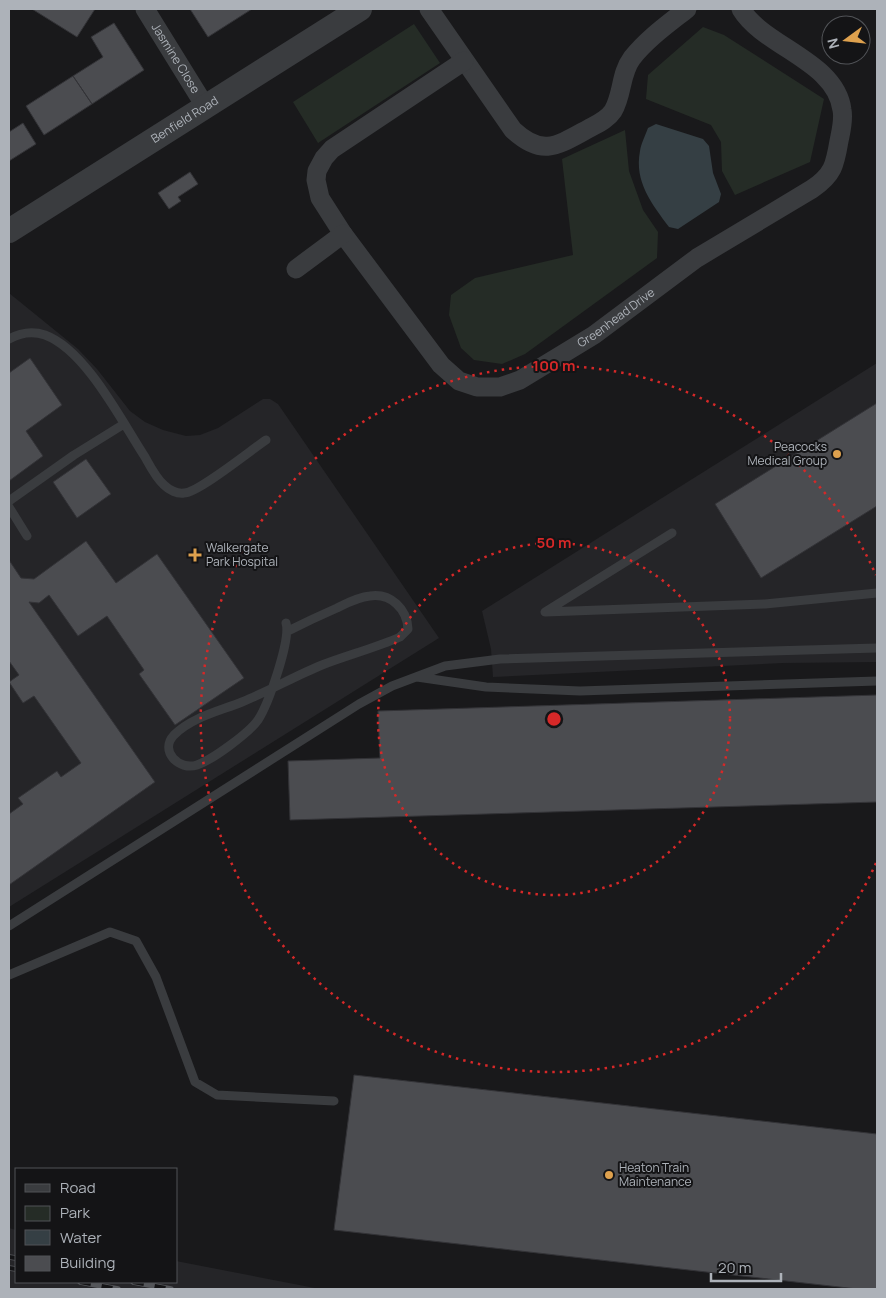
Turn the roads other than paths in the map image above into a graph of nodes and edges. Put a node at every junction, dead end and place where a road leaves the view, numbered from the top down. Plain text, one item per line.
1 (145, 9) edge
2 (360, 9) edge
3 (429, 9) edge
4 (686, 9) edge
5 (741, 9) edge
6 (464, 61) junction
7 (206, 106) junction
8 (9, 231) edge
9 (343, 234) junction
10 (296, 269) dead end
11 (9, 339) edge
12 (124, 424) junction
13 (266, 440) dead end
14 (9, 501) edge
15 (9, 507) edge
16 (672, 533) dead end
17 (27, 536) dead end
18 (877, 593) edge
19 (877, 648) edge
20 (414, 676) junction
21 (877, 681) edge
22 (271, 690) junction
23 (9, 926) edge
24 (9, 975) edge
25 (334, 1101) dead end

1 - 7 street, Jasmine Close
2 - 7 street, Benfield Road
3 - 6 street
4 - 6 street
5 - 9 street, Greenhead Drive
6 - 9 street, Greenhead Drive
7 - 8 street, Benfield Road
9 - 10 street
11 - 12 lane
12 - 13 lane
12 - 14 lane
15 - 17 lane
16 - 18 lane
19 - 20 lane
20 - 21 lane
20 - 23 lane
22 - 22 lane
22 - 22 lane
24 - 25 lane

